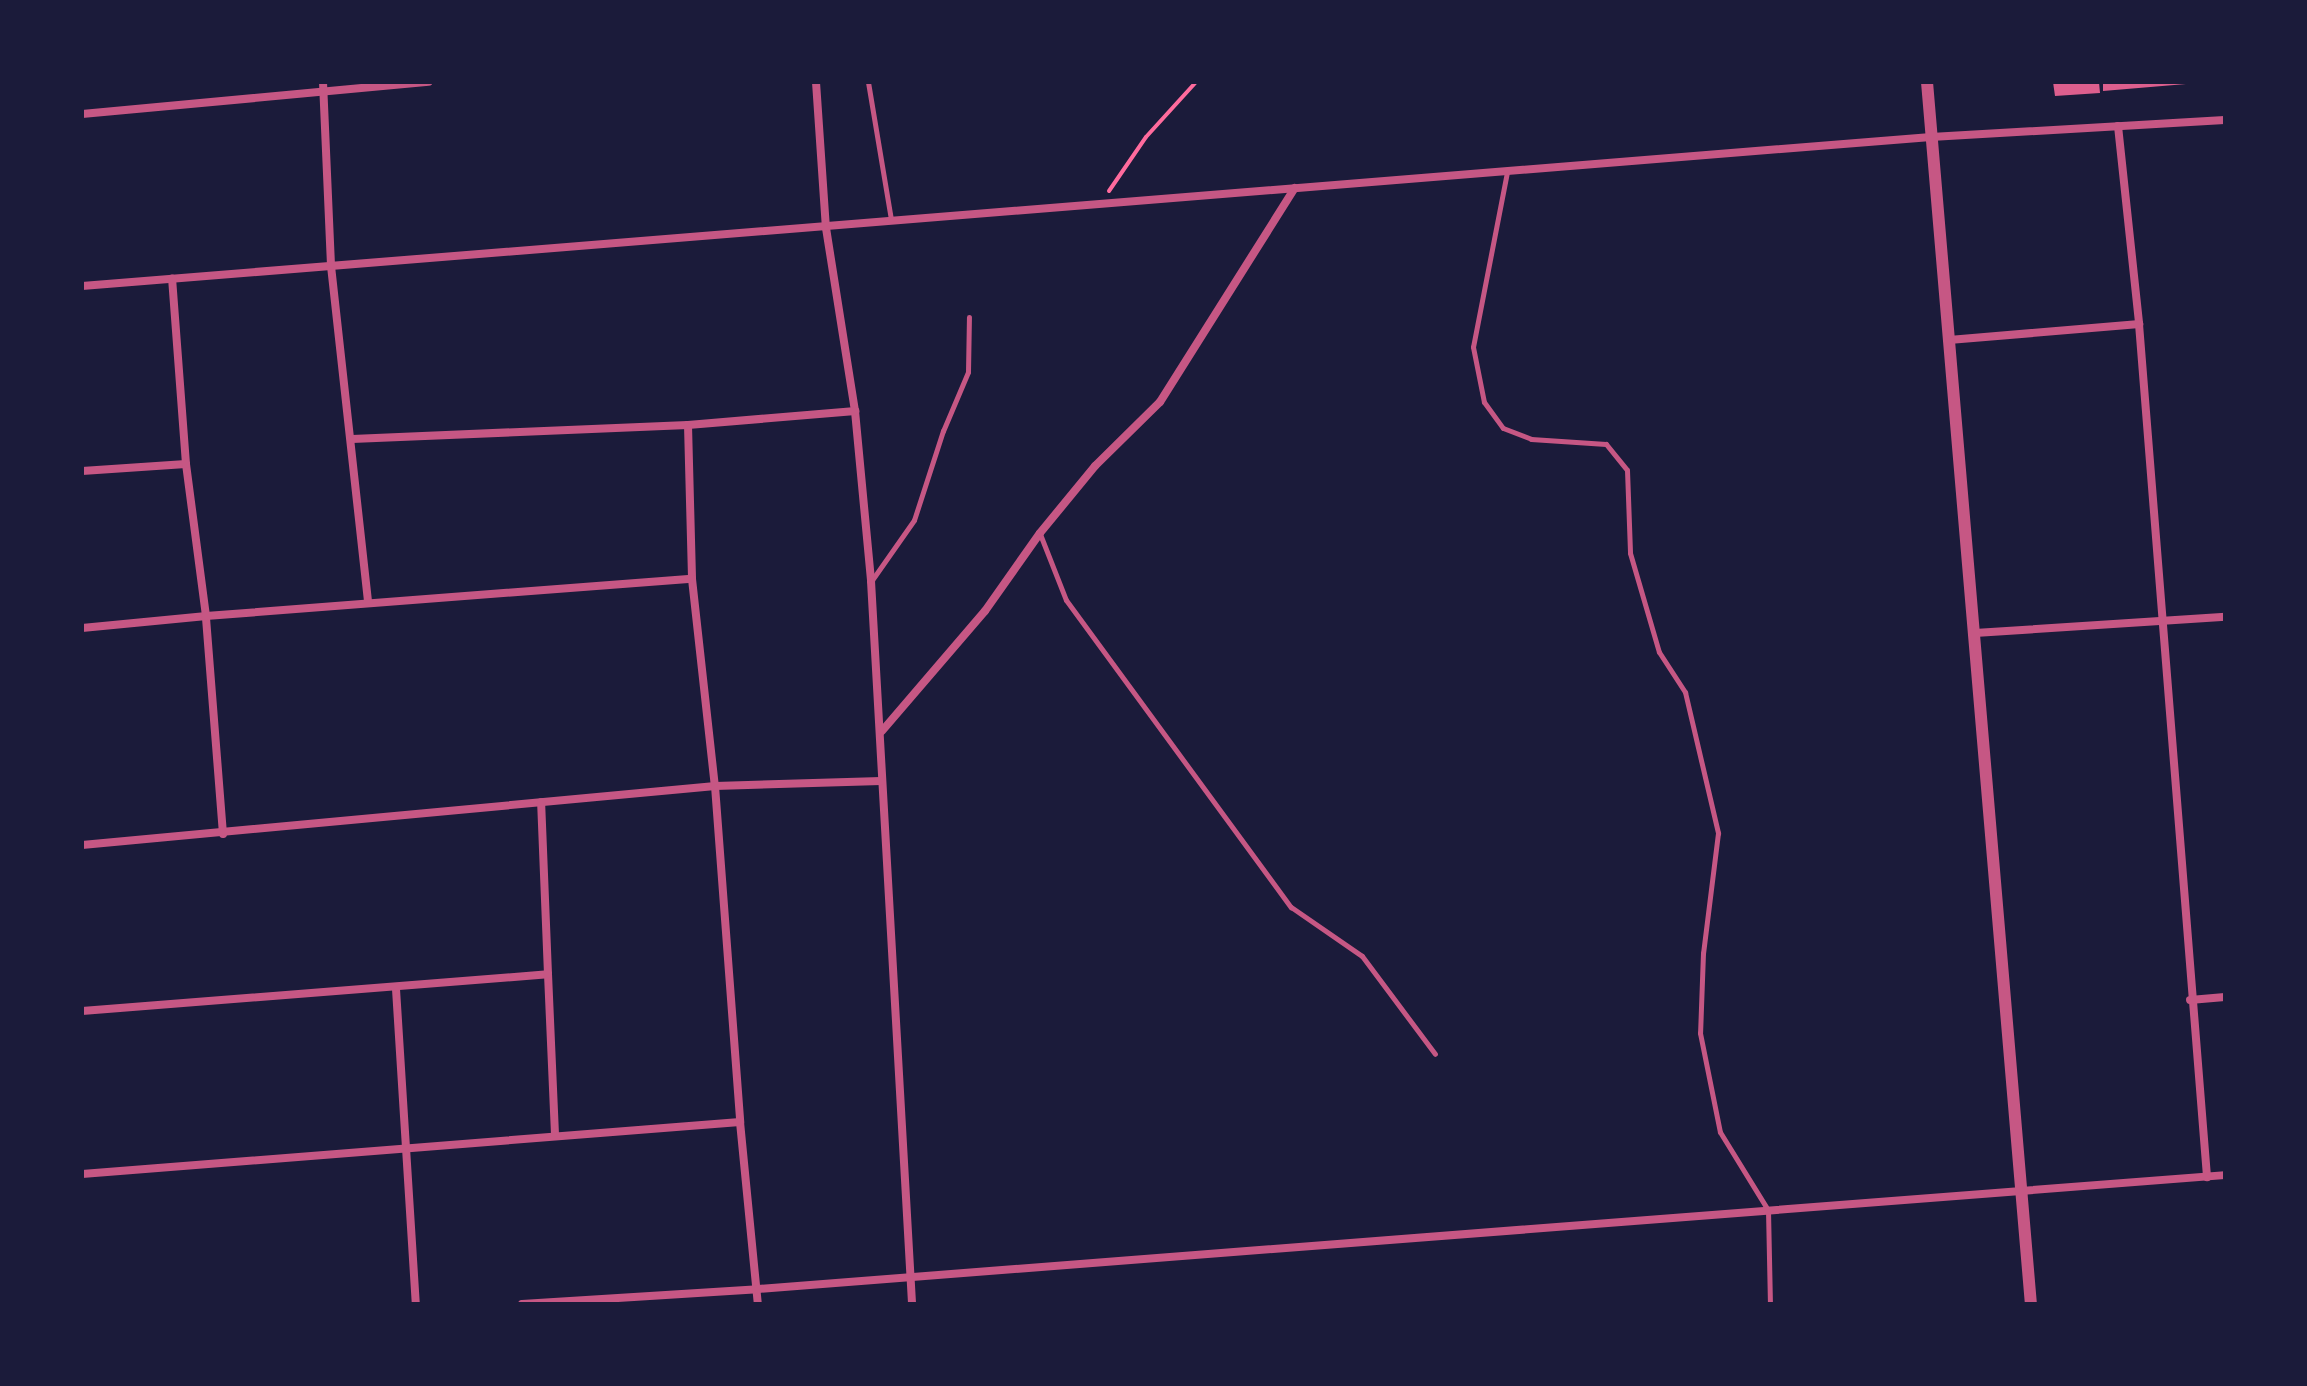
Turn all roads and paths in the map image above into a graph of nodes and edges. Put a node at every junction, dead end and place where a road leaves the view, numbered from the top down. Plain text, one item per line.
1 (429, 82) edge
2 (816, 82) edge
3 (868, 82) edge
4 (1196, 82) edge
5 (1927, 82) edge
6 (323, 86) edge
7 (82, 114) edge
8 (2225, 120) edge
9 (2118, 126) junction
10 (1931, 137) junction
11 (1507, 171) junction
12 (1295, 188) junction
13 (1102, 203) junction
14 (891, 221) junction
15 (826, 228) junction
16 (331, 266) junction
17 (172, 279) junction
18 (82, 286) edge
19 (969, 317) dead end
20 (2139, 324) junction
21 (1949, 340) junction
22 (855, 411) junction
23 (688, 425) junction
24 (352, 439) junction
25 (186, 464) junction
26 (82, 471) edge
27 (1040, 533) junction
28 (692, 579) junction
29 (871, 581) junction
30 (368, 603) junction
31 (206, 616) junction
32 (2225, 617) edge
33 (2163, 622) junction
34 (82, 628) edge
35 (1975, 633) junction
36 (882, 731) junction
37 (881, 781) junction
38 (715, 786) junction
39 (541, 802) junction
40 (223, 834) junction
41 (82, 845) edge
42 (548, 974) junction
43 (396, 989) junction
44 (2225, 997) edge
45 (2190, 1000) junction
46 (82, 1011) edge
47 (1435, 1054) dead end
48 (740, 1122) junction
49 (555, 1136) junction
50 (406, 1150) junction
51 (82, 1174) edge
52 (2225, 1175) edge
53 (2207, 1177) junction
54 (2021, 1191) junction
55 (1768, 1210) junction
56 (911, 1275) junction
57 (758, 1289) junction
58 (416, 1304) edge
59 (522, 1304) edge
60 (758, 1304) edge
61 (912, 1304) edge
62 (1770, 1304) edge
63 (2031, 1304) edge

1 - 6 street
2 - 15 street
3 - 14 lane
4 - 13 path
5 - 10 street
6 - 7 street
6 - 16 street
8 - 9 street
9 - 10 street
9 - 20 street
10 - 11 street
10 - 21 street
11 - 12 street
11 - 55 lane
12 - 13 street
12 - 27 street
13 - 14 street
14 - 15 street
15 - 16 street
15 - 22 street
16 - 17 street
16 - 24 street
17 - 18 street
17 - 25 street
19 - 29 lane
20 - 21 street
20 - 33 street
21 - 35 street
22 - 23 street
22 - 29 street
23 - 24 street
23 - 28 street
24 - 30 street
25 - 26 street
25 - 31 street
27 - 36 street
27 - 47 lane
28 - 30 street
28 - 38 street
29 - 36 street
30 - 31 street
31 - 34 street
31 - 40 street
32 - 33 street
33 - 35 street
33 - 45 street
35 - 54 street
36 - 37 street
37 - 38 street
37 - 56 street
38 - 39 street
38 - 48 street
39 - 40 street
39 - 42 street
40 - 41 street
42 - 43 street
42 - 49 street
43 - 46 street
43 - 50 street
44 - 45 street
45 - 53 street
48 - 49 street
48 - 57 street
49 - 50 street
50 - 51 street
50 - 58 street
52 - 53 street
53 - 54 street
54 - 55 street
54 - 63 street
55 - 56 street
55 - 62 lane
56 - 57 street
56 - 61 street
57 - 59 street
57 - 60 street

